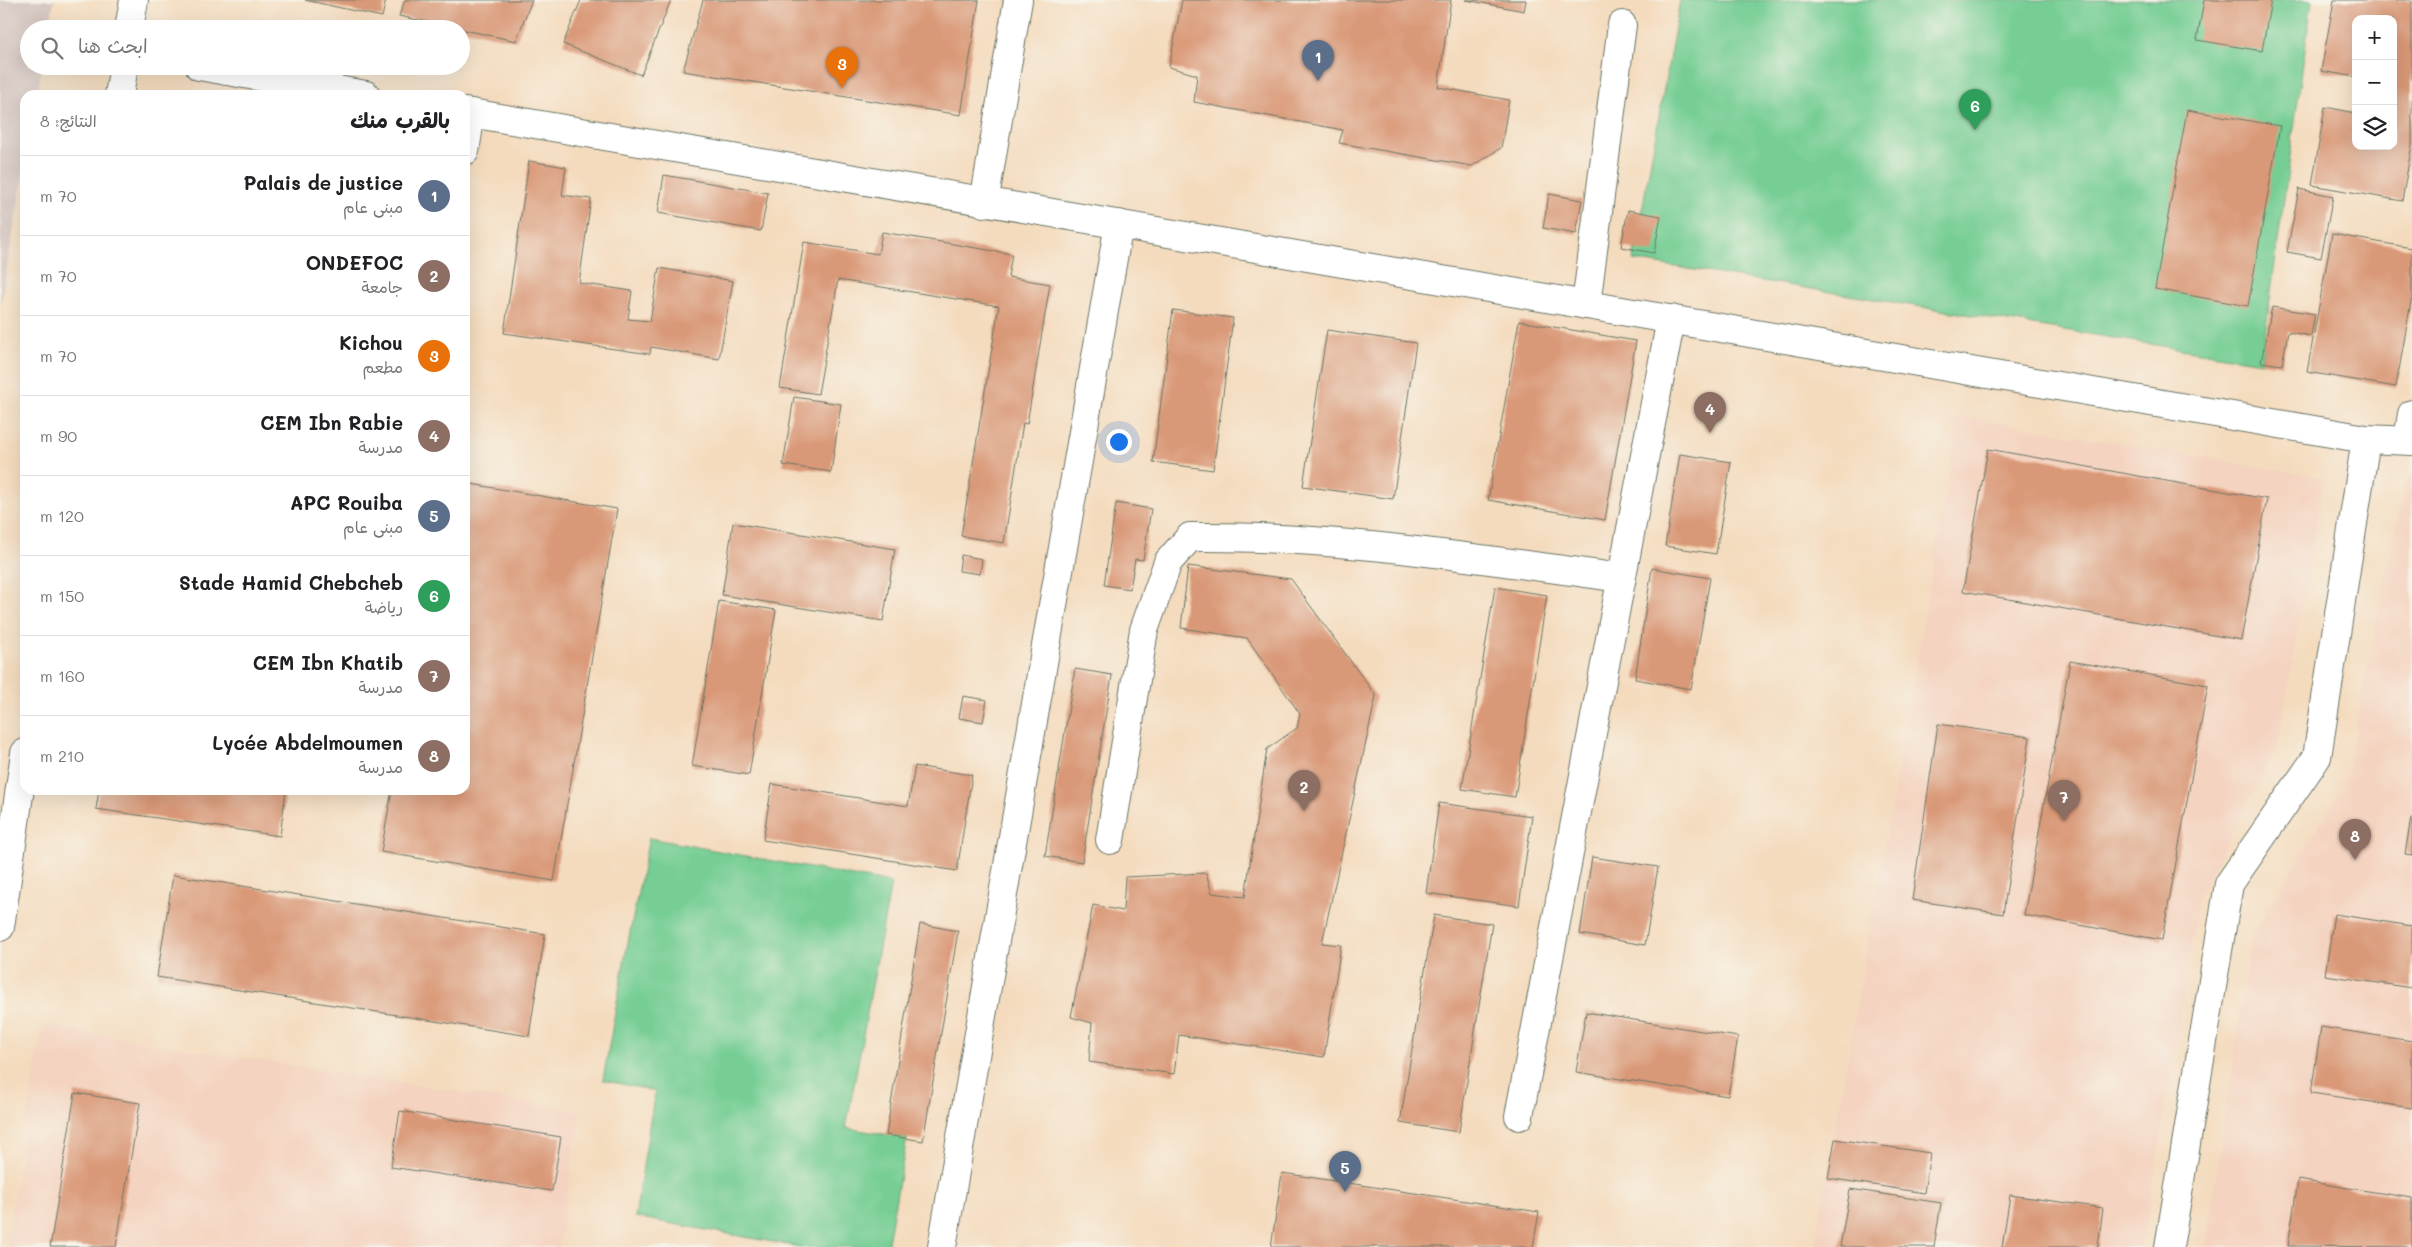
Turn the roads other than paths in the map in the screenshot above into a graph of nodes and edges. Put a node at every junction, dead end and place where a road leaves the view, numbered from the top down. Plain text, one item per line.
1 (134, 0) edge
2 (1018, 0) edge
3 (131, 20) edge
4 (1622, 25) dead end
5 (123, 75) edge
6 (252, 75) edge
7 (121, 90) edge
8 (337, 90) edge
9 (470, 112) edge
10 (984, 203) junction
11 (1119, 224) junction
12 (1586, 305) junction
13 (1671, 319) junction
14 (2411, 432) edge
15 (2366, 440) junction
16 (1622, 578) junction
17 (20, 755) edge
18 (20, 788) edge
19 (0, 826) edge
20 (1110, 840) dead end
21 (0, 927) edge
22 (1518, 1116) dead end
23 (942, 1247) edge
24 (2170, 1247) edge

1 - 3 main road
2 - 10 main road
4 - 12 main road
5 - 7 main road
6 - 8 main road
9 - 10 main road
10 - 11 main road
11 - 12 main road
11 - 23 main road
12 - 13 main road
13 - 15 main road
13 - 16 main road
14 - 15 main road
15 - 24 main road
16 - 20 main road
16 - 22 main road
17 - 19 main road
18 - 21 main road

